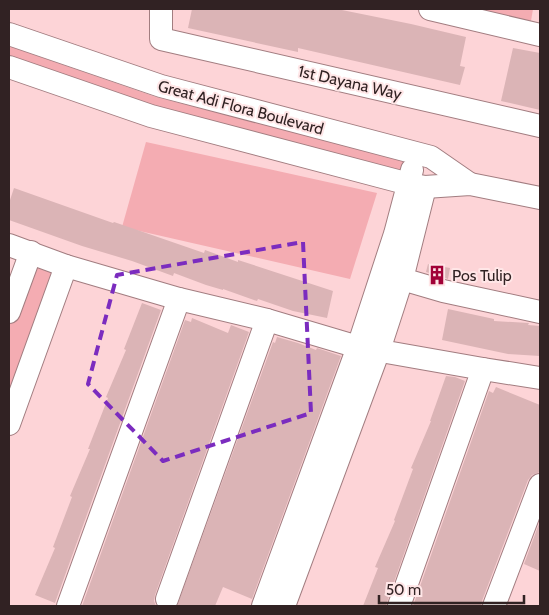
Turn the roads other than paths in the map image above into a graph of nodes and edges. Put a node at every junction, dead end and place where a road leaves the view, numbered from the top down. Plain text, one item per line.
1 (161, 9) edge
2 (430, 9) edge
3 (9, 34) edge
4 (540, 35) edge
5 (9, 67) edge
6 (540, 126) edge
7 (416, 154) junction
8 (470, 184) junction
9 (417, 185) junction
10 (540, 198) edge
11 (9, 244) edge
12 (31, 252) junction
13 (66, 266) junction
14 (402, 279) junction
15 (179, 299) junction
16 (9, 312) edge
17 (540, 312) edge
18 (267, 320) junction
19 (368, 348) junction
20 (484, 369) junction
21 (540, 378) edge
22 (9, 424) edge
23 (540, 485) edge
24 (173, 604) edge
25 (68, 606) edge
26 (263, 606) edge
27 (284, 606) edge
28 (399, 606) edge
29 (494, 606) edge

1 - 6 street, 1st Dayana Way
2 - 4 street
3 - 7 street, Great Adi Flora Boulevard
5 - 9 street, Great Adi Flora Boulevard
7 - 8 street, Great Adi Flora Boulevard
7 - 9 street
8 - 9 street, Great Adi Flora Boulevard
8 - 10 street, Great Adi Flora Boulevard
9 - 14 street
9 - 19 street
11 - 12 street
12 - 13 street
12 - 16 street
13 - 15 street
13 - 22 street
14 - 17 street
14 - 19 street
15 - 18 street
15 - 25 street
18 - 19 street
18 - 24 street
19 - 20 street
19 - 26 street
19 - 27 street
20 - 21 street
20 - 28 street
23 - 29 street

